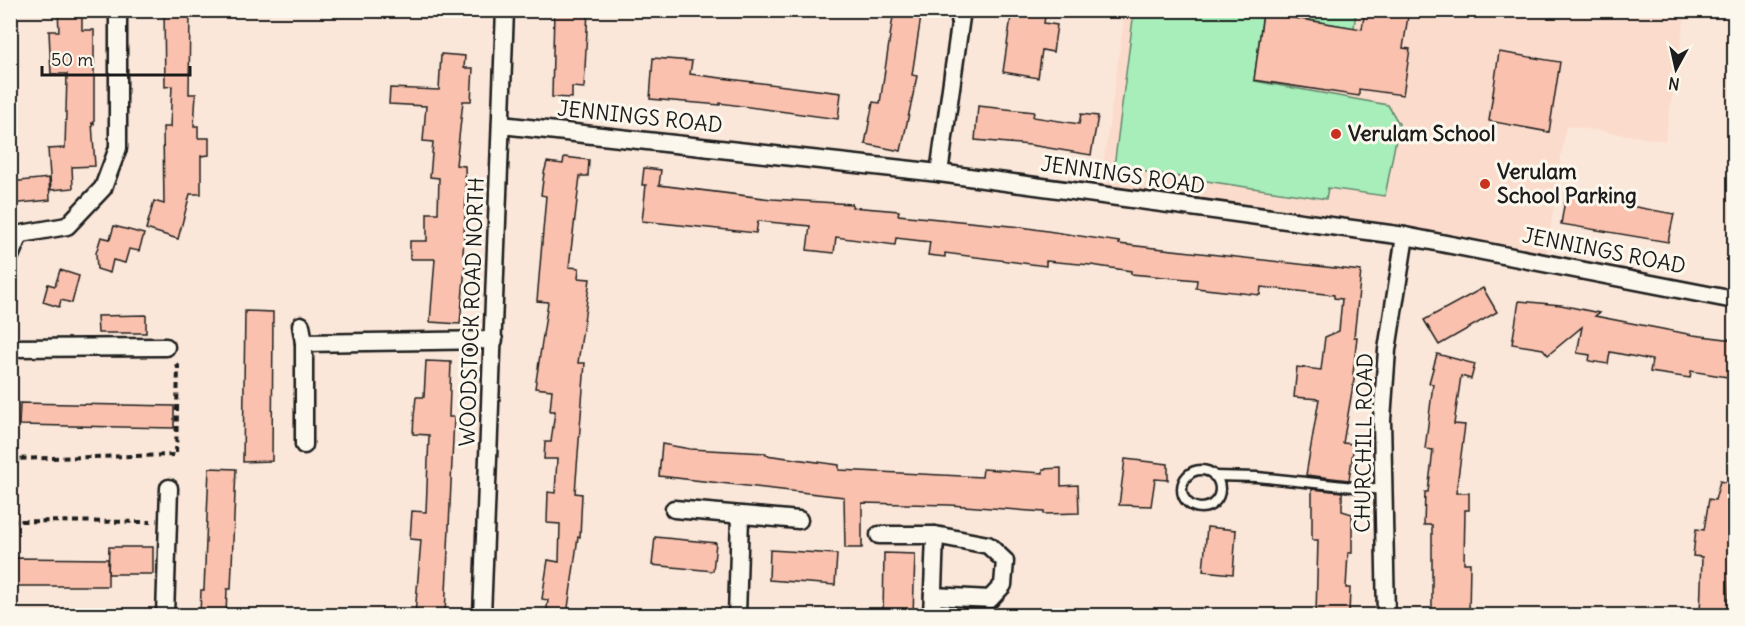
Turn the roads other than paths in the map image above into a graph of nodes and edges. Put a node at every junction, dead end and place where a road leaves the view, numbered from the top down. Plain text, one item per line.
1 (118, 10) edge
2 (505, 10) edge
3 (962, 10) edge
4 (501, 124) junction
5 (939, 173) junction
6 (15, 235) edge
7 (1406, 236) junction
8 (10, 256) edge
9 (1734, 300) edge
10 (301, 325) dead end
11 (494, 340) junction
12 (304, 344) junction
13 (166, 347) road end
14 (10, 348) edge
15 (304, 445) dead end
16 (1214, 476) junction
17 (169, 488) dead end
18 (1383, 490) junction
19 (674, 509) dead end
20 (740, 516) junction
21 (799, 520) dead end
22 (879, 535) dead end
23 (935, 535) junction
24 (933, 596) junction
25 (151, 615) edge
26 (165, 615) edge
27 (482, 615) edge
28 (737, 615) edge
29 (932, 615) edge
30 (1386, 615) edge

1 - 6 street
2 - 4 street, WOODSTOCK ROAD NORTH
3 - 5 street
4 - 5 street, JENNINGS ROAD
4 - 11 street, WOODSTOCK ROAD NORTH
5 - 7 street, JENNINGS ROAD
6 - 8 street
7 - 9 street, JENNINGS ROAD
7 - 18 street, CHURCHILL ROAD
10 - 12 street
11 - 12 street
11 - 27 street, WOODSTOCK ROAD NORTH
12 - 15 street
13 - 14 street
16 - 16 lane
16 - 18 lane
17 - 26 street
18 - 30 street, CHURCHILL ROAD
19 - 20 street
20 - 21 street
20 - 28 street
22 - 23 street
23 - 24 street
23 - 24 street
24 - 29 street
25 - 26 street

